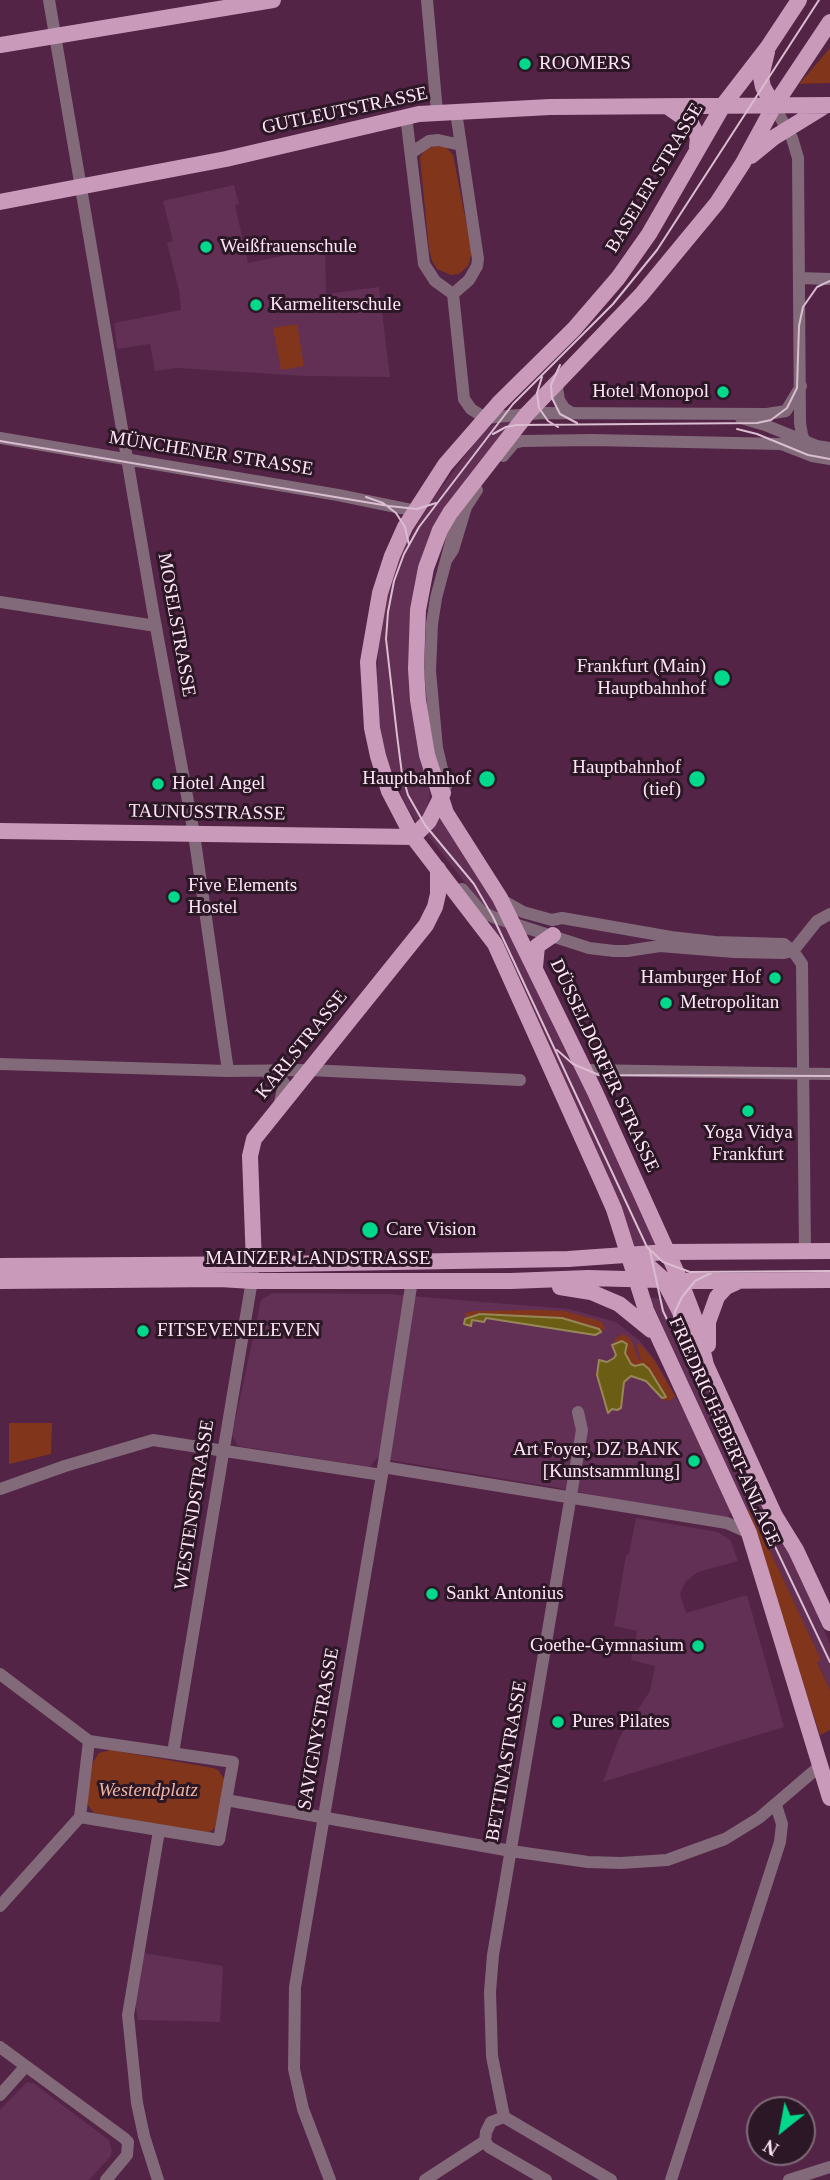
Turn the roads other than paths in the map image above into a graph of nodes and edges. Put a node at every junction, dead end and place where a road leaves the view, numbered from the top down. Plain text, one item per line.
1 (49, 0) edge
2 (274, 0) edge
3 (427, 0) edge
4 (799, 0) edge
5 (830, 22) edge
6 (55, 36) junction
7 (0, 45) edge
8 (768, 47) junction
9 (724, 104) junction
10 (829, 105) edge
11 (666, 106) junction
12 (774, 106) junction
13 (437, 112) junction
14 (456, 112) junction
15 (406, 116) junction
16 (787, 129) junction
17 (461, 145) junction
18 (698, 147) junction
19 (411, 153) junction
20 (743, 163) junction
21 (80, 187) junction
22 (0, 202) edge
23 (800, 278) junction
24 (830, 279) edge
25 (453, 294) junction
26 (562, 375) junction
27 (802, 386) junction
28 (700, 412) junction
29 (572, 413) junction
30 (527, 414) junction
31 (485, 418) junction
32 (750, 420) junction
33 (0, 438) edge
34 (806, 442) junction
35 (750, 443) junction
36 (830, 448) edge
37 (812, 456) junction
38 (830, 459) edge
39 (127, 460) junction
40 (416, 511) junction
41 (450, 513) junction
42 (447, 559) junction
43 (0, 601) edge
44 (156, 626) junction
45 (443, 792) junction
46 (0, 831) edge
47 (194, 834) junction
48 (413, 837) junction
49 (433, 863) junction
50 (500, 898) junction
51 (830, 914) edge
52 (512, 923) junction
53 (640, 932) junction
54 (553, 935) junction
55 (659, 940) junction
56 (636, 950) junction
57 (793, 951) junction
58 (535, 967) junction
59 (0, 1064) edge
60 (228, 1070) junction
61 (260, 1070) junction
62 (309, 1070) junction
63 (583, 1070) junction
64 (804, 1074) junction
65 (830, 1074) edge
66 (520, 1080) dead end
67 (278, 1108) junction
68 (830, 1251) edge
69 (668, 1252) junction
70 (805, 1252) junction
71 (629, 1256) junction
72 (254, 1264) junction
73 (0, 1266) edge
74 (635, 1278) junction
75 (663, 1279) junction
76 (412, 1280) junction
77 (680, 1280) junction
78 (830, 1280) edge
79 (0, 1281) edge
80 (253, 1281) junction
81 (511, 1281) junction
82 (740, 1281) junction
83 (661, 1340) junction
84 (706, 1365) junction
85 (578, 1412) dead end
86 (223, 1449) junction
87 (383, 1471) junction
88 (0, 1489) edge
89 (570, 1497) junction
90 (749, 1533) junction
91 (830, 1623) edge
92 (0, 1674) edge
93 (89, 1741) junction
94 (173, 1753) junction
95 (825, 1761) edge
96 (830, 1798) edge
97 (226, 1800) junction
98 (776, 1805) junction
99 (80, 1817) junction
100 (324, 1817) junction
101 (159, 1832) junction
102 (511, 1851) junction
103 (0, 1906) edge
104 (0, 2047) edge
105 (24, 2067) junction
106 (0, 2095) edge
107 (504, 2117) junction
108 (485, 2141) junction
109 (830, 2167) edge
110 (106, 2180) edge
111 (159, 2180) edge
112 (330, 2180) edge
113 (425, 2180) edge
114 (546, 2180) edge
115 (611, 2180) edge
116 (671, 2180) edge
117 (789, 2180) edge

1 - 6 street, MOSELSTRASSE
2 - 6 main road
3 - 13 street
4 - 8 main road, BASELER STRASSE
5 - 12 main road
6 - 7 main road
6 - 21 street, MOSELSTRASSE
8 - 9 main road, BASELER STRASSE
8 - 12 main road
9 - 11 main road, GUTLEUTSTRASSE
9 - 12 main road, GUTLEUTSTRASSE
9 - 18 main road, BASELER STRASSE
10 - 12 main road, GUTLEUTSTRASSE
10 - 16 main road
11 - 14 main road, GUTLEUTSTRASSE
11 - 18 main road
12 - 16 street
12 - 20 main road
13 - 14 main road, GUTLEUTSTRASSE
13 - 15 main road, GUTLEUTSTRASSE
14 - 17 street
15 - 19 street
15 - 21 main road, GUTLEUTSTRASSE
16 - 20 main road
16 - 23 street
17 - 19 street
17 - 25 street
18 - 31 main road, BASELER STRASSE
19 - 25 street
20 - 26 main road
21 - 22 main road, GUTLEUTSTRASSE
21 - 39 street, MOSELSTRASSE
23 - 24 street
23 - 27 street
25 - 31 street
26 - 29 street
26 - 30 main road
27 - 28 street
27 - 34 street
28 - 29 street
28 - 32 street
29 - 30 street
30 - 31 street
30 - 41 main road, DÜSSELDORFER STRASSE
31 - 40 main road, BASELER STRASSE
32 - 34 street
32 - 35 street
33 - 39 street, MÜNCHENER STRASSE
34 - 36 street
34 - 37 street
35 - 37 street
35 - 42 street
37 - 38 street
39 - 40 street, MÜNCHENER STRASSE
39 - 44 street, MOSELSTRASSE
40 - 48 main road, BASELER STRASSE
41 - 42 street
41 - 45 main road, DÜSSELDORFER STRASSE
42 - 45 street
43 - 44 street
44 - 47 street, MOSELSTRASSE
45 - 48 main road
45 - 50 main road, DÜSSELDORFER STRASSE
46 - 47 main road, TAUNUSSTRASSE
47 - 48 main road, TAUNUSSTRASSE
47 - 60 street, MOSELSTRASSE
48 - 49 main road, BASELER STRASSE
49 - 52 street
49 - 62 main road, KARLSTRASSE
49 - 71 main road, BASELER STRASSE
50 - 52 main road, DÜSSELDORFER STRASSE
50 - 53 street
51 - 57 street
52 - 54 street
52 - 58 main road, DÜSSELDORFER STRASSE
53 - 55 street
53 - 56 street
54 - 56 street
54 - 58 main road
55 - 56 street
55 - 57 street
57 - 64 street
58 - 63 main road, DÜSSELDORFER STRASSE
59 - 60 street
60 - 61 street
61 - 62 street
61 - 67 street
62 - 66 street
62 - 67 main road, KARLSTRASSE
63 - 64 street
63 - 69 main road, DÜSSELDORFER STRASSE
64 - 65 street
64 - 70 street
67 - 72 main road, KARLSTRASSE
68 - 70 main road
69 - 70 main road
69 - 71 main road, MAINZER LANDSTRASSE
69 - 77 main road, DÜSSELDORFER STRASSE
71 - 72 main road, MAINZER LANDSTRASSE
71 - 74 main road, FRIEDRICH-EBERT-ANLAGE
71 - 75 main road
72 - 73 main road, MAINZER LANDSTRASSE
72 - 80 street, WESTENDSTRASSE
74 - 75 main road, MAINZER LANDSTRASSE
74 - 81 main road, MAINZER LANDSTRASSE
74 - 83 main road, FRIEDRICH-EBERT-ANLAGE
75 - 77 main road, MAINZER LANDSTRASSE
75 - 84 main road
76 - 80 main road, MAINZER LANDSTRASSE
76 - 81 main road, MAINZER LANDSTRASSE
76 - 87 street, SAVIGNYSTRASSE
77 - 82 main road
77 - 84 main road, FRIEDRICH-EBERT-ANLAGE
78 - 82 main road
79 - 80 main road, MAINZER LANDSTRASSE
80 - 86 street, WESTENDSTRASSE
81 - 83 main road
82 - 84 main road
83 - 90 main road, FRIEDRICH-EBERT-ANLAGE
84 - 91 main road, FRIEDRICH-EBERT-ANLAGE
85 - 89 street, BETTINASTRASSE
86 - 87 street
86 - 88 street
86 - 94 street, WESTENDSTRASSE
87 - 89 street
87 - 100 street, SAVIGNYSTRASSE
89 - 90 street
89 - 102 street, BETTINASTRASSE
90 - 95 main road, FRIEDRICH-EBERT-ANLAGE
92 - 93 street
93 - 94 street
93 - 99 street
94 - 97 street
95 - 96 main road, FRIEDRICH-EBERT-ANLAGE
95 - 98 street
97 - 100 street
97 - 101 street
98 - 102 street
98 - 116 street
99 - 101 street
99 - 103 street
100 - 102 street
100 - 112 street, SAVIGNYSTRASSE
101 - 111 street
102 - 107 street, BETTINASTRASSE
104 - 105 street
105 - 106 street
105 - 110 street
107 - 108 street
107 - 115 street
108 - 113 street
108 - 114 street
109 - 117 street

